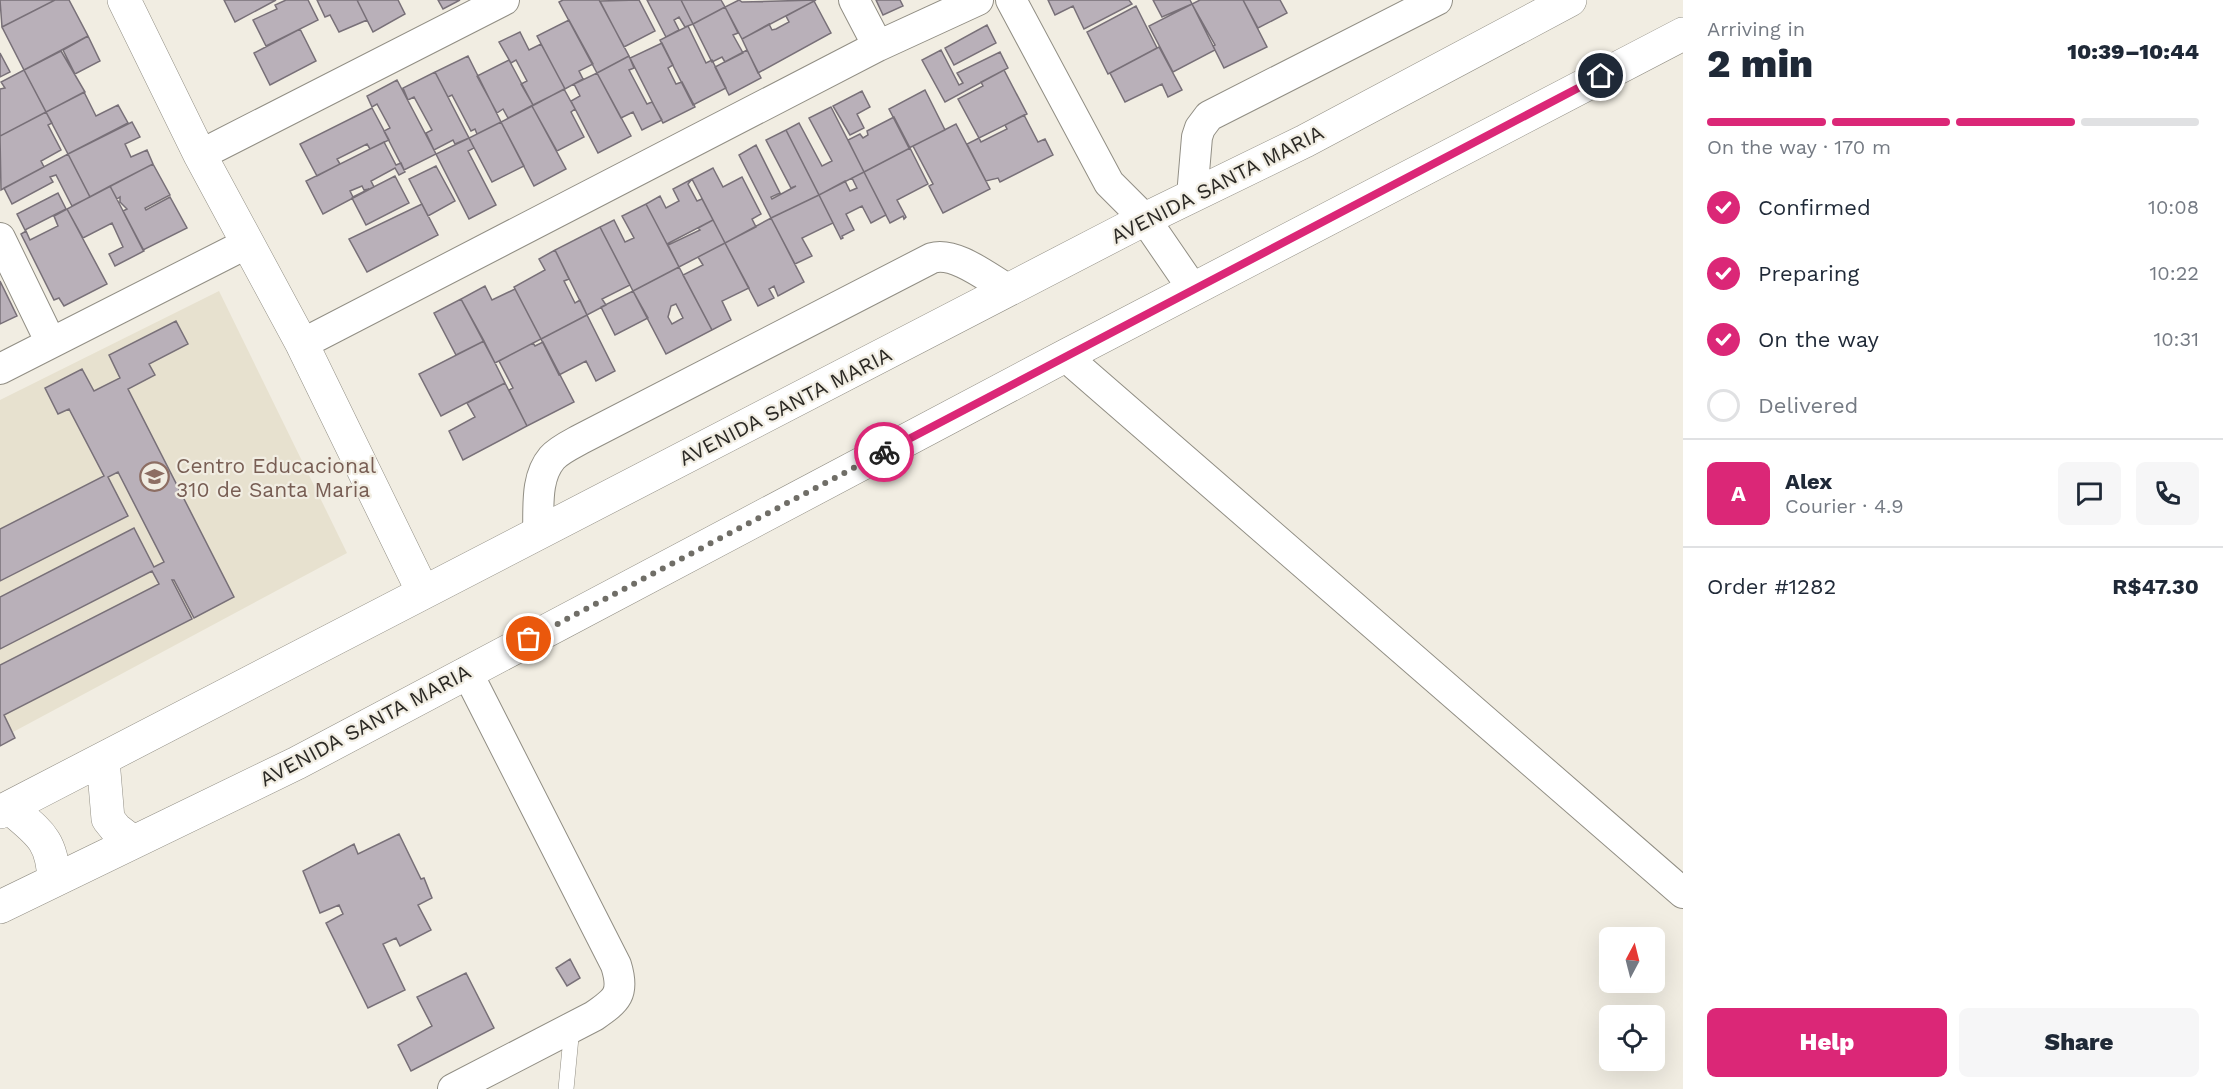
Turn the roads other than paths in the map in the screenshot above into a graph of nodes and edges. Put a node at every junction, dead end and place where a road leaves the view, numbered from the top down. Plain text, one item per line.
1 (124, 0) edge
2 (504, 0) edge
3 (854, 0) edge
4 (978, 0) edge
5 (1011, 0) edge
6 (1437, 0) edge
7 (1558, 2) edge
8 (1683, 34) edge
9 (878, 46) junction
10 (200, 155) junction
11 (1192, 196) junction
12 (1145, 219) junction
13 (0, 238) edge
14 (246, 244) junction
15 (1193, 289) junction
16 (1009, 290) junction
17 (51, 343) junction
18 (302, 344) junction
19 (1065, 356) junction
20 (0, 369) edge
21 (538, 533) junction
22 (423, 592) junction
23 (467, 672) junction
24 (103, 760) junction
25 (5, 810) edge
26 (133, 842) junction
27 (54, 880) junction
28 (1683, 893) edge
29 (0, 907) edge
30 (572, 1027) junction
31 (453, 1089) edge
32 (566, 1089) edge

1 - 10 main road
2 - 10 street
3 - 9 street
4 - 9 street
5 - 12 street
6 - 11 street
7 - 11 main road, AVENIDA SANTA MARIA
8 - 15 main road, AVENIDA SANTA MARIA
9 - 18 street
10 - 14 main road
11 - 12 main road, AVENIDA SANTA MARIA
12 - 15 street
12 - 16 main road, AVENIDA SANTA MARIA
13 - 17 street
14 - 17 street
14 - 18 main road
15 - 19 main road, AVENIDA SANTA MARIA
16 - 21 main road, AVENIDA SANTA MARIA
16 - 21 street
17 - 20 street
18 - 22 main road
19 - 23 main road, AVENIDA SANTA MARIA
19 - 28 street
21 - 22 main road, AVENIDA SANTA MARIA
22 - 24 main road, AVENIDA SANTA MARIA
23 - 26 main road, AVENIDA SANTA MARIA
23 - 30 street
24 - 25 main road, AVENIDA SANTA MARIA
24 - 26 main road
25 - 27 main road
26 - 27 main road, AVENIDA SANTA MARIA
27 - 29 main road, AVENIDA SANTA MARIA
30 - 31 street
30 - 32 lane

